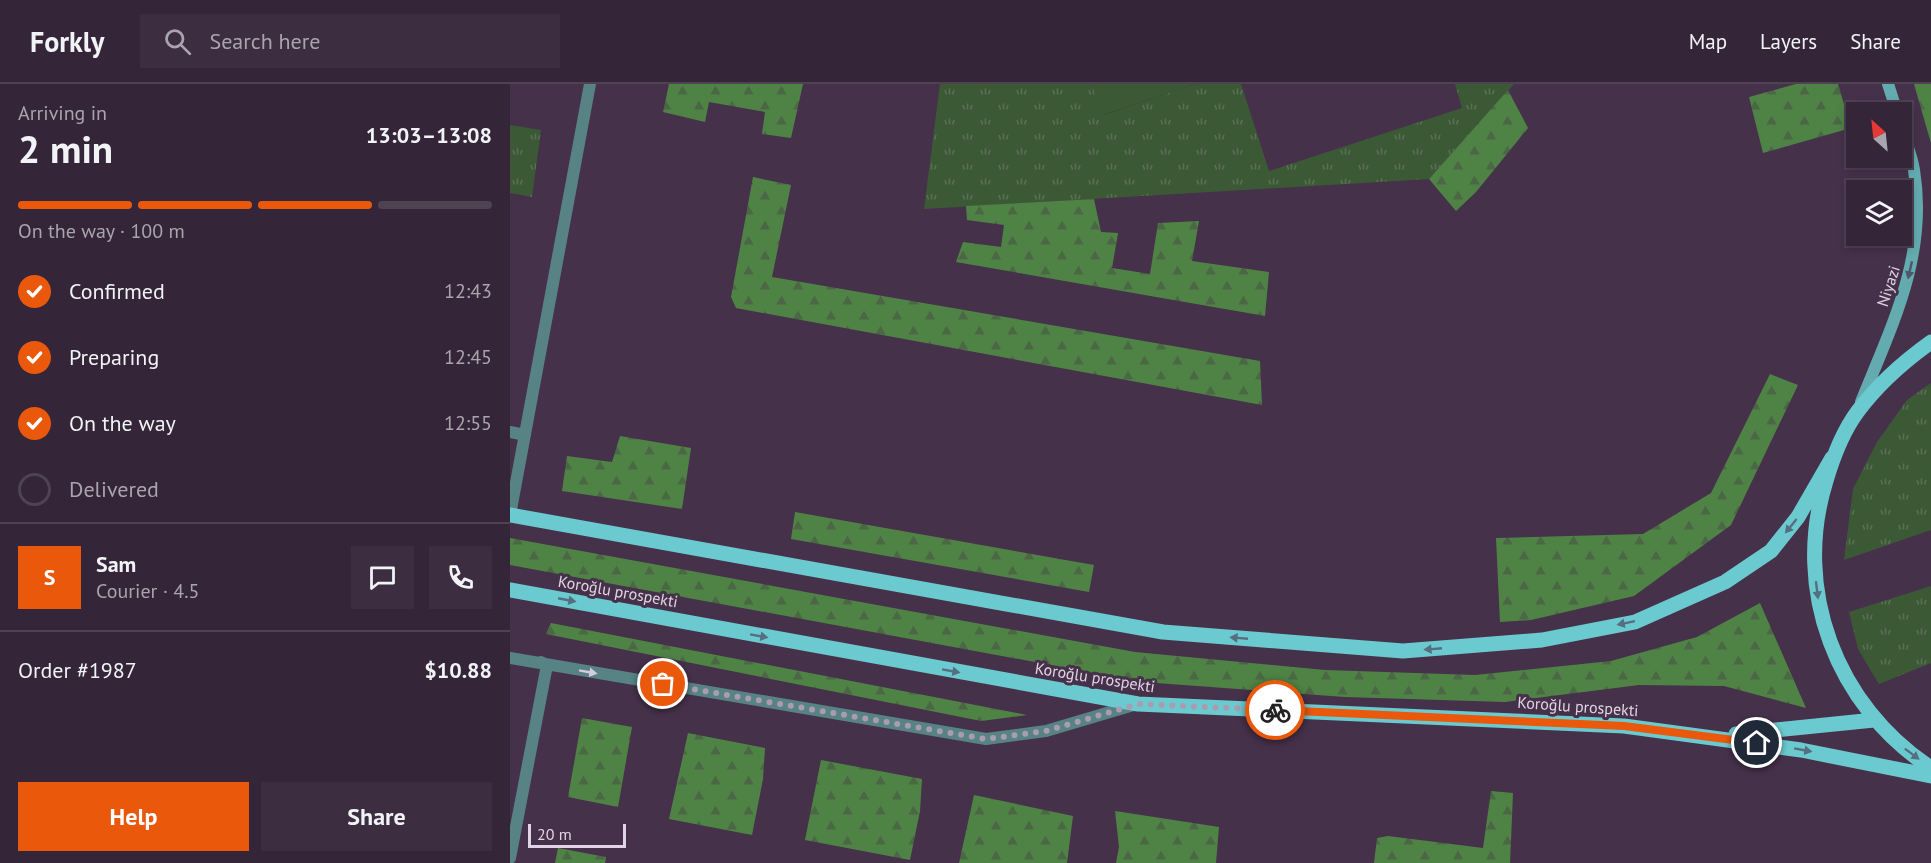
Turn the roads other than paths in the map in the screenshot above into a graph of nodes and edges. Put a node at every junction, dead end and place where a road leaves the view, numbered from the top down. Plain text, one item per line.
1 (590, 84) edge
2 (1888, 84) edge
3 (1894, 102) edge
4 (1912, 162) edge
5 (1931, 342) edge
6 (1857, 412) junction
7 (510, 432) edge
8 (525, 435) junction
9 (1832, 458) junction
10 (510, 515) edge
11 (513, 591) edge
12 (510, 650) edge
13 (510, 658) edge
14 (547, 665) junction
15 (1138, 704) junction
16 (1874, 720) junction
17 (1713, 736) junction
18 (1931, 768) edge
19 (1931, 776) edge
20 (510, 858) edge

1 - 8 street
2 - 3 main road
4 -> 6 main road, Niyazi
5 - 6 main road
6 - 9 main road
7 - 8 street
8 - 10 street
9 -> 10 main road
9 -> 16 main road
11 -> 15 main road, Koroğlu prospekti
12 - 14 street
13 - 14 street
14 -> 15 street
14 - 20 street
15 - 17 main road, Koroğlu prospekti
16 - 17 main road
16 -> 18 main road
17 -> 19 main road, Koroğlu prospekti

